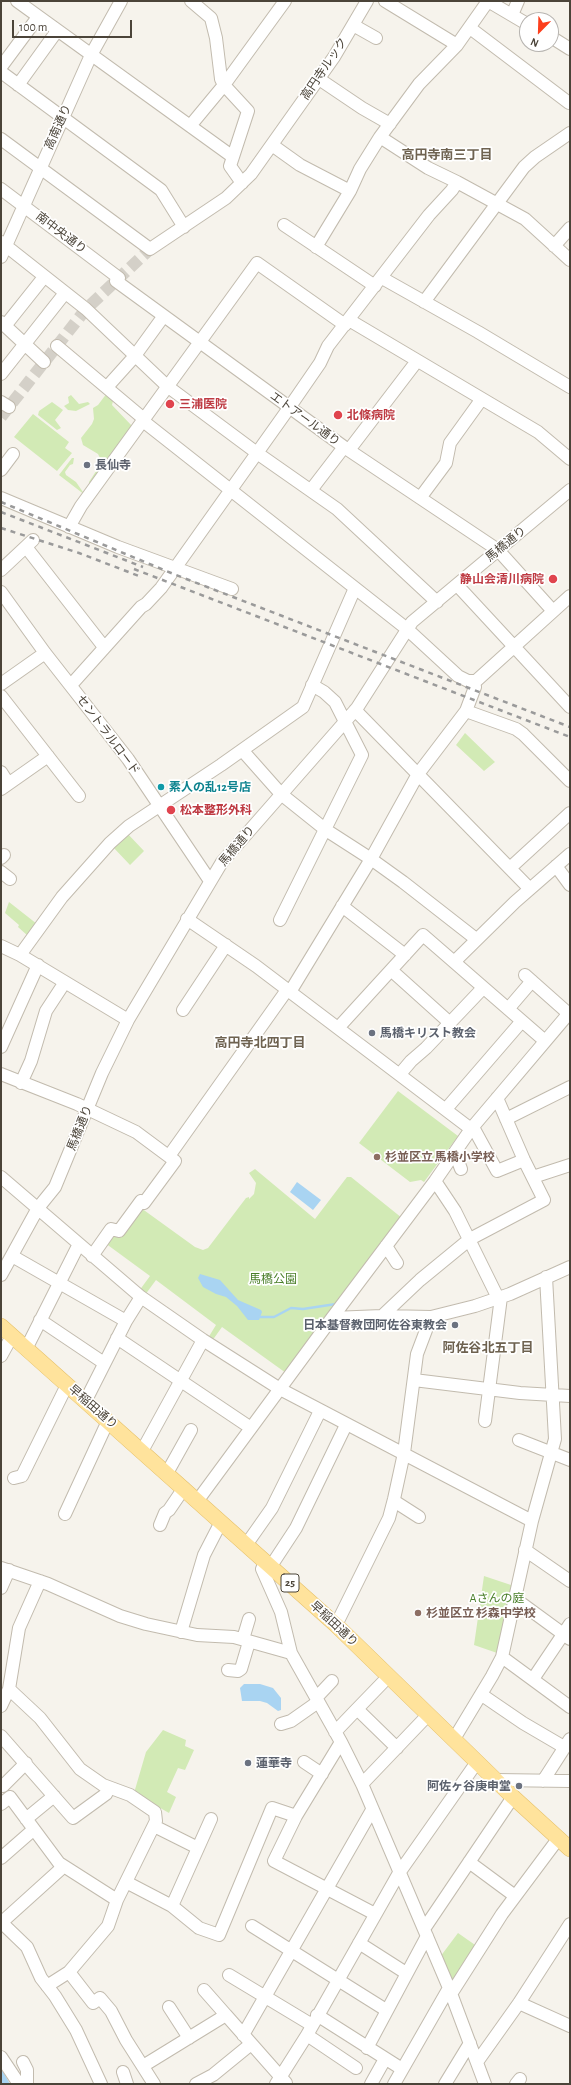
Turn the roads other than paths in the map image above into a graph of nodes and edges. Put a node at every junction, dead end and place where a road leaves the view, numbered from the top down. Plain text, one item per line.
1 (17, 1) edge
2 (121, 1) edge
3 (285, 1) edge
4 (367, 1) edge
5 (385, 1) edge
6 (488, 1) edge
7 (518, 1) edge
8 (196, 2) edge
9 (512, 15) junction
10 (38, 17) junction
11 (519, 19) edge
12 (353, 25) junction
13 (470, 28) junction
14 (57, 31) junction
15 (376, 38) dead end
16 (559, 42) edge
17 (457, 45) junction
18 (570, 49) edge
19 (91, 55) junction
20 (1, 67) edge
21 (1, 72) edge
22 (319, 79) junction
23 (18, 85) junction
24 (224, 85) junction
25 (570, 102) edge
26 (62, 116) junction
27 (390, 124) junction
28 (190, 126) junction
29 (570, 133) edge
30 (380, 137) junction
31 (1, 139) edge
32 (275, 141) junction
33 (233, 157) junction
34 (40, 168) junction
35 (457, 182) junction
36 (242, 183) junction
37 (1, 189) edge
38 (350, 190) junction
39 (496, 203) junction
40 (24, 206) junction
41 (284, 225) dead end
42 (184, 227) junction
43 (570, 228) edge
44 (554, 246) junction
45 (316, 247) junction
46 (3, 248) edge
47 (570, 260) edge
48 (44, 277) junction
49 (118, 279) joint
50 (379, 282) junction
51 (65, 293) junction
52 (424, 302) junction
53 (163, 316) junction
54 (347, 323) junction
55 (3, 324) edge
56 (199, 343) junction
57 (24, 344) junction
58 (57, 346) dead end
59 (134, 357) junction
60 (418, 361) junction
61 (44, 362) dead end
62 (1, 374) edge
63 (167, 386) junction
64 (107, 387) junction
65 (570, 387) edge
66 (481, 400) junction
67 (289, 408) junction
68 (143, 420) junction
69 (346, 449) junction
70 (257, 453) junction
71 (13, 454) dead end
72 (570, 459) edge
73 (1, 470) edge
74 (230, 490) junction
75 (311, 490) junction
76 (570, 490) edge
77 (1, 498) edge
78 (420, 498) junction
79 (69, 526) junction
80 (498, 550) junction
81 (174, 568) junction
82 (1, 570) edge
83 (457, 585) junction
84 (355, 588) junction
85 (232, 590) dead end
86 (1, 592) edge
87 (570, 596) edge
88 (437, 602) junction
89 (553, 611) junction
90 (407, 629) junction
91 (514, 647) junction
92 (104, 648) junction
93 (45, 653) junction
94 (472, 681) junction
95 (1, 684) edge
96 (71, 685) junction
97 (312, 685) junction
98 (1, 696) edge
99 (570, 707) edge
100 (355, 710) junction
101 (466, 711) junction
102 (344, 721) junction
103 (242, 750) junction
104 (48, 756) junction
105 (1, 772) edge
106 (418, 774) junction
107 (570, 781) edge
108 (4, 786) edge
109 (281, 794) junction
110 (79, 796) dead end
111 (161, 806) junction
112 (570, 813) edge
113 (326, 830) junction
114 (570, 854) edge
115 (371, 858) junction
116 (556, 866) junction
117 (510, 868) junction
118 (210, 881) junction
119 (570, 884) edge
120 (530, 889) junction
121 (342, 906) junction
122 (187, 919) junction
123 (280, 920) dead end
124 (476, 939) junction
125 (226, 945) junction
126 (1, 946) edge
127 (20, 955) junction
128 (405, 955) junction
129 (454, 962) junction
130 (38, 966) junction
131 (391, 970) junction
132 (65, 982) junction
133 (483, 988) junction
134 (289, 991) junction
135 (508, 1009) junction
136 (183, 1010) dead end
137 (569, 1013) edge
138 (6, 1020) edge
139 (128, 1020) junction
140 (522, 1021) junction
141 (450, 1023) junction
142 (338, 1028) junction
143 (545, 1041) junction
144 (1, 1047) edge
145 (1, 1074) edge
146 (400, 1074) junction
147 (21, 1083) junction
148 (570, 1087) edge
149 (497, 1098) junction
150 (446, 1109) junction
151 (88, 1110) junction
152 (506, 1119) junction
153 (472, 1128) junction
154 (455, 1153) junction
155 (169, 1156) junction
156 (524, 1160) junction
157 (570, 1165) edge
158 (461, 1169) dead end
159 (1, 1177) edge
160 (533, 1177) junction
161 (435, 1181) junction
162 (38, 1208) junction
163 (470, 1239) junction
164 (78, 1244) junction
165 (386, 1246) junction
166 (12, 1256) junction
167 (92, 1256) junction
168 (397, 1263) dead end
169 (570, 1267) edge
170 (1, 1274) edge
171 (546, 1277) junction
172 (59, 1283) junction
173 (141, 1296) junction
174 (500, 1298) junction
175 (382, 1316) junction
176 (431, 1317) junction
177 (332, 1318) junction
178 (40, 1320) junction
179 (126, 1321) junction
180 (1, 1326) edge
181 (12, 1336) junction
182 (117, 1338) junction
183 (202, 1340) junction
184 (26, 1348) junction
185 (1, 1356) edge
186 (104, 1363) junction
187 (180, 1380) junction
188 (414, 1380) junction
189 (67, 1385) junction
190 (280, 1389) junction
191 (489, 1389) junction
192 (552, 1396) junction
193 (570, 1396) edge
194 (86, 1400) junction
195 (320, 1411) junction
196 (108, 1420) junction
197 (485, 1421) dead end
198 (346, 1425) junction
199 (251, 1428) junction
200 (191, 1430) dead end
201 (519, 1440) dead end
202 (142, 1451) junction
203 (404, 1453) junction
204 (552, 1454) junction
205 (570, 1460) edge
206 (167, 1473) junction
207 (14, 1478) dead end
208 (184, 1488) junction
209 (198, 1500) junction
210 (394, 1502) junction
211 (65, 1514) dead end
212 (419, 1517) dead end
213 (532, 1521) junction
214 (221, 1522) junction
215 (160, 1525) dead end
216 (246, 1544) junction
217 (525, 1550) junction
218 (268, 1564) junction
219 (5, 1569) edge
220 (40, 1581) junction
221 (570, 1581) edge
222 (1, 1588) edge
223 (514, 1598) junction
224 (249, 1619) dead end
225 (570, 1624) edge
226 (336, 1625) junction
227 (181, 1632) junction
228 (567, 1637) edge
229 (246, 1641) junction
230 (291, 1653) junction
231 (502, 1657) junction
232 (228, 1670) dead end
233 (388, 1677) junction
234 (533, 1679) junction
235 (332, 1681) dead end
236 (9, 1689) junction
237 (482, 1695) junction
238 (317, 1700) junction
239 (1, 1706) edge
240 (570, 1707) edge
241 (357, 1709) junction
242 (428, 1715) junction
243 (280, 1724) dead end
244 (335, 1732) junction
245 (1, 1736) edge
246 (454, 1739) junction
247 (342, 1742) junction
248 (567, 1743) edge
249 (397, 1748) junction
250 (304, 1762) dead end
251 (477, 1762) junction
252 (26, 1763) junction
253 (322, 1774) junction
254 (496, 1780) junction
255 (544, 1781) junction
256 (570, 1781) edge
257 (362, 1784) junction
258 (3, 1786) dead end
259 (109, 1788) junction
260 (54, 1796) junction
261 (513, 1797) junction
262 (1, 1804) edge
263 (372, 1810) junction
264 (296, 1816) junction
265 (26, 1819) junction
266 (212, 1819) dead end
267 (154, 1826) junction
268 (33, 1830) junction
269 (565, 1841) edge
270 (198, 1848) junction
271 (1, 1858) edge
272 (469, 1862) junction
273 (63, 1867) junction
274 (399, 1873) junction
275 (126, 1882) junction
276 (327, 1889) junction
277 (515, 1896) junction
278 (117, 1900) junction
279 (172, 1906) junction
280 (375, 1914) junction
281 (1, 1922) edge
282 (570, 1924) edge
283 (252, 1926) dead end
284 (425, 1933) junction
285 (359, 1943) junction
286 (292, 1951) junction
287 (69, 1972) junction
288 (406, 1973) junction
289 (229, 1975) dead end
290 (338, 1980) junction
291 (47, 1986) junction
292 (204, 1990) dead end
293 (450, 1991) junction
294 (266, 1997) junction
295 (519, 2003) junction
296 (169, 2006) dead end
297 (386, 2010) junction
298 (226, 2015) junction
299 (312, 2025) junction
300 (570, 2026) edge
301 (189, 2038) junction
302 (247, 2039) junction
303 (470, 2043) junction
304 (367, 2048) junction
305 (1, 2057) edge
306 (385, 2059) junction
307 (23, 2062) dead end
308 (477, 2062) junction
309 (143, 2066) junction
310 (356, 2068) dead end
311 (402, 2069) junction
312 (282, 2082) edge
313 (19, 2084) edge
314 (27, 2084) edge
315 (101, 2084) edge
316 (154, 2084) edge
317 (196, 2084) edge
318 (371, 2084) edge
319 (394, 2084) edge
320 (445, 2084) edge
321 (485, 2084) edge

1 - 10 street
2 - 19 street, 高南通り
3 - 24 street
4 - 12 street, 高円寺ルック
5 - 17 street
6 - 9 street
6 - 13 street
7 - 9 street
8 - 24 street
9 - 11 street
10 - 14 street
10 - 20 street
12 - 15 street
12 - 22 street, 高円寺ルック
13 - 17 street
13 - 25 street
14 - 19 street
14 - 23 street
16 - 18 street
17 - 27 street
19 - 26 street, 高南通り
19 - 28 street
21 - 23 street
22 - 27 street
22 - 32 street, 高円寺ルック
23 - 26 street
24 - 28 street
24 - 33 street
26 - 34 street, 高南通り
26 - 42 street
27 - 30 street
28 - 33 street
29 - 39 street
30 - 35 street
30 - 38 street
31 - 34 street
32 - 36 street, 高円寺ルック
32 - 38 street
33 - 36 street
34 - 40 street, 高南通り
34 - 42 street, 高円寺ルック
35 - 39 street
35 - 50 street
36 - 42 street, 高円寺ルック
37 - 40 street, 南中央通り
38 - 45 street
39 - 44 street
39 - 52 street
40 - 46 street, 高南通り
40 - 49 street, 南中央通り
41 - 45 street
43 - 44 street
44 - 47 street
45 - 50 street
46 - 48 street
48 - 51 street
48 - 55 street
49 - 53 street, エトアール通り
50 - 52 street
50 - 54 street
51 - 57 street
51 - 59 street
52 - 65 street
53 - 56 street, エトアール通り
53 - 59 street
54 - 56 street
54 - 60 street
54 - 67 street
55 - 57 street
56 - 63 street
56 - 67 street, エトアール通り
57 - 61 street
57 - 62 street
58 - 64 street
59 - 63 street
59 - 64 street
60 - 66 street
60 - 69 street
63 - 68 street
63 - 70 street
64 - 68 street
66 - 72 street
66 - 78 street
67 - 69 street, エトアール通り
67 - 70 street
68 - 74 street
68 - 79 street
69 - 75 street
69 - 78 street, エトアール通り
70 - 74 street
70 - 75 street
71 - 73 street
74 - 81 street
74 - 84 street
75 - 88 street
76 - 80 street, 馬橋通り
77 - 79 street
78 - 80 street, エトアール通り
79 - 81 street
80 - 83 street, 馬橋通り
80 - 89 street, エトアール通り
81 - 85 street
81 - 92 street
82 - 92 street
83 - 88 street, 馬橋通り
83 - 91 street
84 - 90 street
84 - 97 street
86 - 93 street, セントラルロード
87 - 89 street
88 - 90 street, 馬橋通り
89 - 91 street
90 - 94 street
90 - 100 street, 馬橋通り
91 - 94 street
91 - 99 street
92 - 96 street
93 - 95 street
93 - 96 street, セントラルロード
94 - 101 street
96 - 111 street, セントラルロード
97 - 102 street
97 - 103 street
98 - 104 street
100 - 102 street, 馬橋通り
100 - 106 street
101 - 106 street
101 - 107 street
102 - 109 street, 馬橋通り
102 - 113 street
103 - 109 street
103 - 111 street
104 - 108 street
104 - 110 street
105 - 108 street
106 - 115 street
106 - 117 street
109 - 113 street
109 - 118 street, 馬橋通り
111 - 118 street, セントラルロード
111 - 127 street
112 - 117 street
113 - 115 street
113 - 123 street
114 - 116 street
115 - 121 street
115 - 124 street
116 - 119 street
116 - 120 street
117 - 120 street
118 - 122 street, 馬橋通り
120 - 124 street
121 - 128 street
121 - 134 street
122 - 125 street
122 - 139 street, 馬橋通り
124 - 129 street
125 - 134 street
125 - 136 street
126 - 127 street
127 - 130 street
128 - 129 street
128 - 131 street
129 - 133 street
130 - 132 street
130 - 138 street
131 - 141 street
131 - 142 street
132 - 139 street
132 - 147 street
133 - 135 street
133 - 141 street
134 - 142 street
134 - 155 street
135 - 137 street
135 - 140 street
137 - 143 street
138 - 144 street
139 - 151 street, 馬橋通り
140 - 143 street
140 - 150 street
141 - 146 street
142 - 146 street
143 - 149 street
145 - 147 street
146 - 150 street
147 - 151 street
148 - 152 street
149 - 152 street
149 - 153 street
150 - 153 street
151 - 155 street
151 - 162 street, 馬橋通り
152 - 156 street
153 - 154 street
153 - 156 street
154 - 158 street
154 - 161 street
155 - 167 street
156 - 160 street
157 - 160 street
159 - 162 street
160 - 163 street
161 - 163 street
161 - 165 street
162 - 164 street
162 - 166 street, 馬橋通り
163 - 174 street
163 - 175 street
164 - 167 street
164 - 172 street
165 - 168 street
165 - 177 street
166 - 170 street, 馬橋通り
166 - 172 street
167 - 173 street
169 - 171 street
171 - 174 street
171 - 192 street
172 - 178 street
172 - 179 street
173 - 179 street
173 - 183 street
174 - 176 street
174 - 191 street
175 - 176 street
175 - 177 street
176 - 188 street
177 - 190 street
178 - 184 street
178 - 186 street
179 - 182 street
180 - 181 main road, 早稲田通り / 25
181 - 184 main road, 早稲田通り / 25
181 - 185 street
182 - 186 street
182 - 187 street
183 - 187 street
183 - 190 street
184 - 189 main road, 早稲田通り / 25
186 - 194 street
187 - 199 street
187 - 202 street
188 - 191 street
188 - 203 street
189 - 194 main road, 早稲田通り / 25
189 - 207 street
190 - 195 street
190 - 199 street
191 - 192 street
191 - 197 street
192 - 193 street
192 - 204 street
194 - 196 main road, 早稲田通り / 25
195 - 198 street
195 - 216 street
196 - 202 main road, 早稲田通り / 25
196 - 211 street
198 - 203 street
198 - 218 street
199 - 209 street
200 - 206 street
201 - 204 street
202 - 206 main road, 早稲田通り / 25
203 - 210 street
203 - 213 street
204 - 205 street
204 - 213 street
206 - 208 main road, 早稲田通り / 25
208 - 209 main road, 早稲田通り / 25
208 - 215 street
209 - 214 main road, 早稲田通り / 25
210 - 212 street
210 - 226 street
213 - 217 street
214 - 216 main road, 早稲田通り / 25
214 - 227 street
216 - 218 main road, 早稲田通り / 25
217 - 221 street
217 - 223 street
218 - 226 main road, 早稲田通り / 25
218 - 230 street
219 - 220 street
219 - 222 street
220 - 227 street
220 - 236 street
223 - 228 street
223 - 231 street
224 - 229 street
225 - 228 street
226 - 233 main road, 早稲田通り / 25
227 - 229 street
228 - 234 street
229 - 230 street
229 - 232 street
230 - 238 street
231 - 234 street
231 - 237 street
233 - 241 street
233 - 242 main road, 早稲田通り / 25
234 - 240 street
235 - 238 street
236 - 239 street
236 - 259 street
237 - 246 street
237 - 248 street
238 - 243 street
238 - 244 street
241 - 244 street
241 - 249 street
242 - 246 main road, 早稲田通り / 25
242 - 249 street
244 - 247 street
245 - 252 street
246 - 251 main road, 早稲田通り / 25
247 - 253 street
247 - 257 street
248 - 255 street
249 - 257 street
250 - 253 street
251 - 254 main road, 早稲田通り / 25
251 - 274 street
252 - 258 street
252 - 260 street
253 - 264 street
254 - 255 street
254 - 261 main road, 早稲田通り / 25
255 - 256 street
257 - 263 street
259 - 260 street
259 - 267 street
260 - 265 street
261 - 269 main road, 早稲田通り / 25
261 - 272 street
262 - 265 street
263 - 274 street
263 - 276 street
264 - 276 street
264 - 279 street
265 - 268 street
266 - 270 street
267 - 270 street
267 - 275 street
268 - 271 street
268 - 273 street
269 - 277 street
270 - 279 street
272 - 277 street
272 - 284 street
273 - 278 street
273 - 281 street
274 - 280 street
274 - 284 street
275 - 278 street
275 - 279 street
276 - 280 street
276 - 286 street
277 - 293 street
278 - 287 street
280 - 285 street
281 - 291 street
282 - 295 street
283 - 286 street
284 - 288 street
284 - 293 street
285 - 288 street
285 - 290 street
286 - 290 street
286 - 294 street
287 - 291 street
287 - 309 street
288 - 297 street
289 - 294 street
290 - 297 street
290 - 299 street
291 - 315 street
292 - 298 street
293 - 303 street
293 - 311 street
294 - 299 street
294 - 302 street
295 - 300 street
295 - 308 street
296 - 301 street
297 - 304 street
298 - 301 street
298 - 302 street
299 - 304 street
299 - 310 street
299 - 312 street
301 - 309 street
302 - 312 street
302 - 317 street
303 - 308 street
303 - 320 street
304 - 306 street
305 - 313 street
306 - 311 street
306 - 318 street
307 - 314 street
308 - 321 street
309 - 316 street
311 - 319 street

